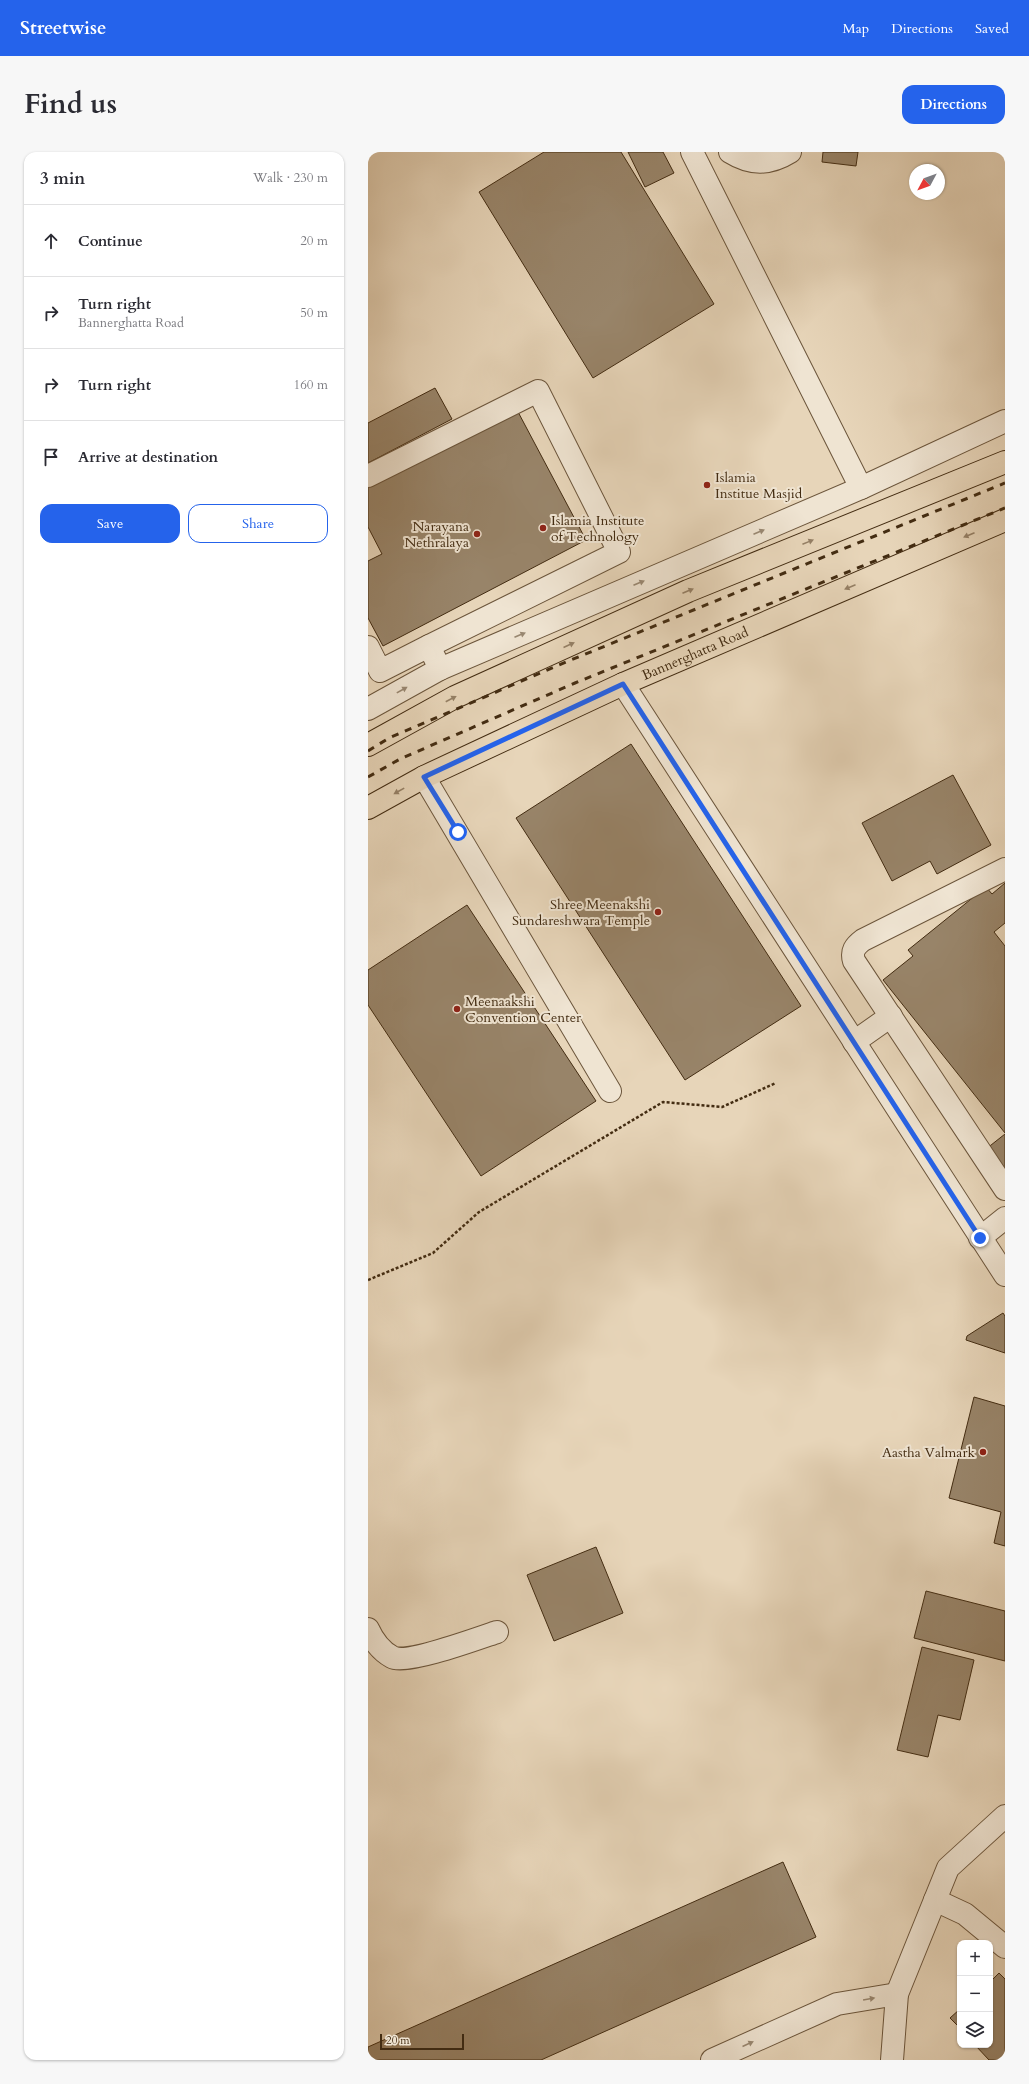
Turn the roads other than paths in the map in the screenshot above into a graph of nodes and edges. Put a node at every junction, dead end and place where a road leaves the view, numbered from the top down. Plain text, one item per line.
1 (692, 152) edge
2 (730, 152) edge
3 (790, 152) edge
4 (1005, 421) edge
5 (1005, 462) edge
6 (368, 476) edge
7 (861, 488) junction
8 (1005, 520) edge
9 (429, 646) junction
10 (368, 647) edge
11 (440, 669) junction
12 (623, 684) junction
13 (368, 708) edge
14 (368, 746) edge
15 (424, 777) junction
16 (368, 808) edge
17 (1005, 869) edge
18 (891, 1016) junction
19 (854, 1042) junction
20 (610, 1091) dead end
21 (1005, 1188) edge
22 (1005, 1218) edge
23 (980, 1238) junction
24 (1005, 1275) edge
25 (368, 1629) edge
26 (497, 1632) dead end
27 (1005, 1816) edge
28 (935, 1900) junction
29 (1005, 1947) edge
30 (897, 1994) junction
31 (712, 2060) edge
32 (892, 2060) edge

1 - 7 street
2 - 3 street
4 - 7 street
14 -> 5 main road
6 - 9 street
11 -> 7 street
8 -> 12 main road, Bannerghatta Road
9 - 10 street
9 - 11 street
13 -> 11 street
12 - 15 main road, Bannerghatta Road
12 - 19 street
15 -> 16 main road, Bannerghatta Road
15 - 20 street
17 - 18 street
18 - 19 street
18 - 21 street
19 - 23 street
22 - 23 street
23 - 24 street
25 - 26 street
27 - 28 street
28 - 29 street
28 - 30 street
31 -> 30 street
30 - 32 street

